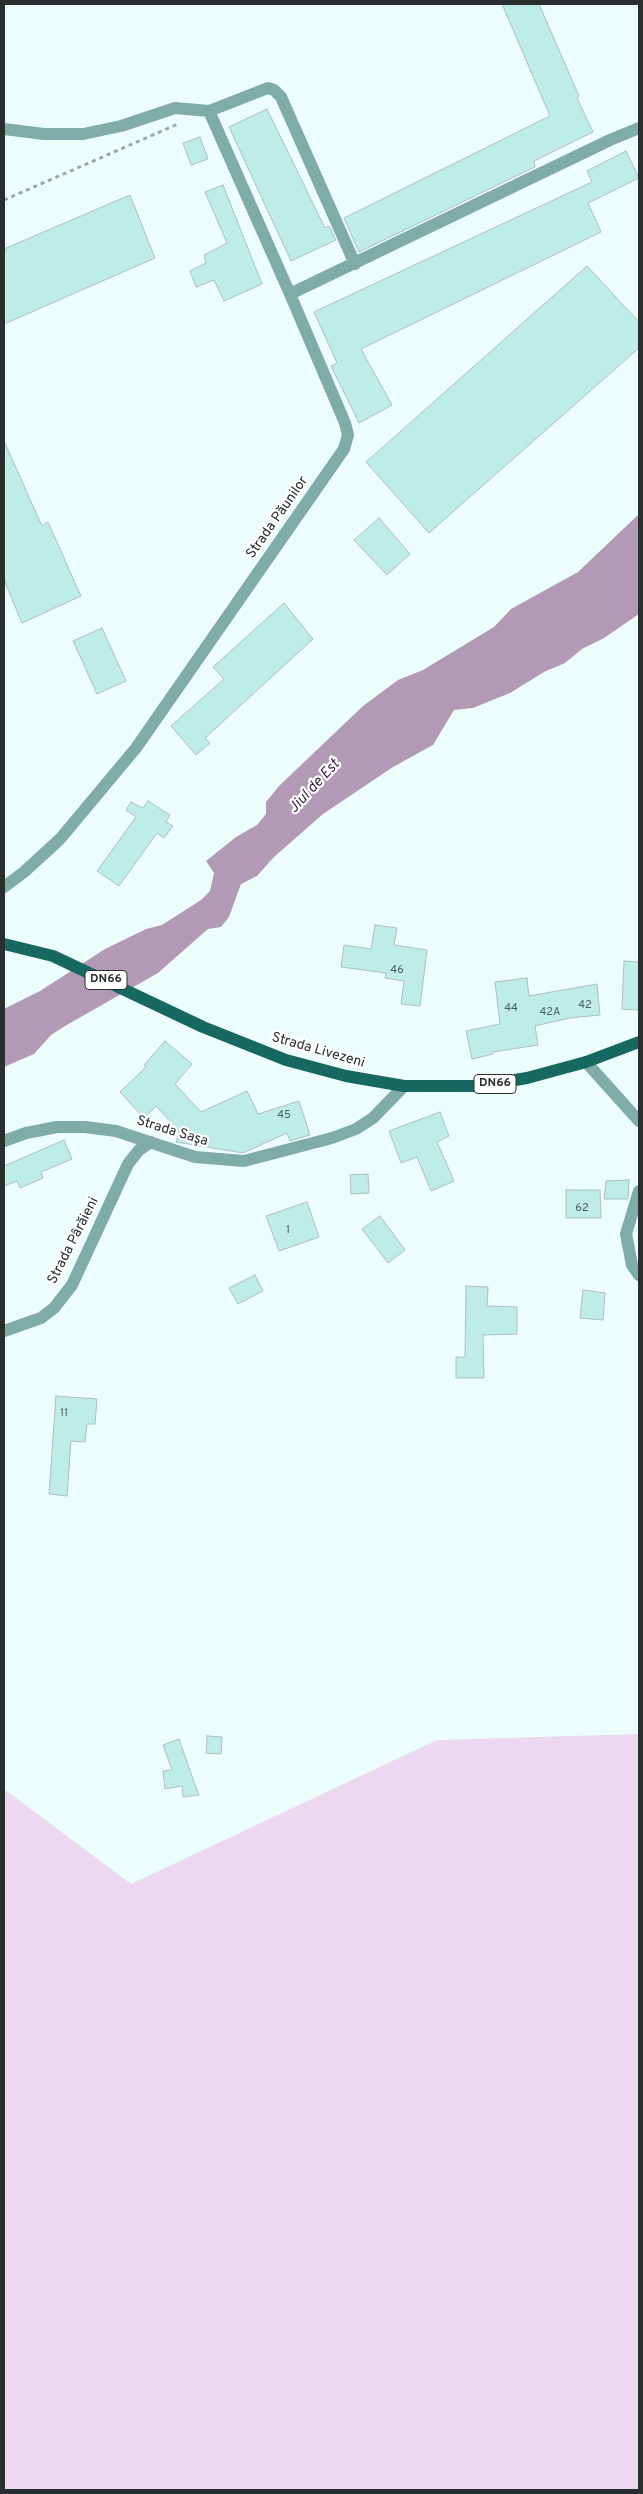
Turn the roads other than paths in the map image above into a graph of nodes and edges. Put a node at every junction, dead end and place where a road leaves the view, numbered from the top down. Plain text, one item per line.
1 (209, 111) junction
2 (639, 128) edge
3 (4, 129) edge
4 (355, 264) junction
5 (290, 294) junction
6 (4, 886) edge
7 (4, 944) edge
8 (639, 1042) edge
9 (586, 1062) junction
10 (404, 1086) junction
11 (639, 1121) edge
12 (4, 1141) edge
13 (151, 1142) junction
14 (639, 1191) edge
15 (639, 1275) edge
16 (4, 1331) edge

1 - 3 street
1 - 4 street
1 - 5 street, Strada Păunilor
2 - 4 street
4 - 5 street
5 - 6 street, Strada Păunilor
7 - 10 main road, Strada Livezeni / DN66
8 - 9 main road, Strada Livezeni / DN66
9 - 10 main road, Strada Livezeni / DN66
9 - 11 street
10 - 13 street, Strada Saşa
12 - 13 street, Strada Saşa
13 - 16 street, Strada Pârăieni
14 - 15 street

